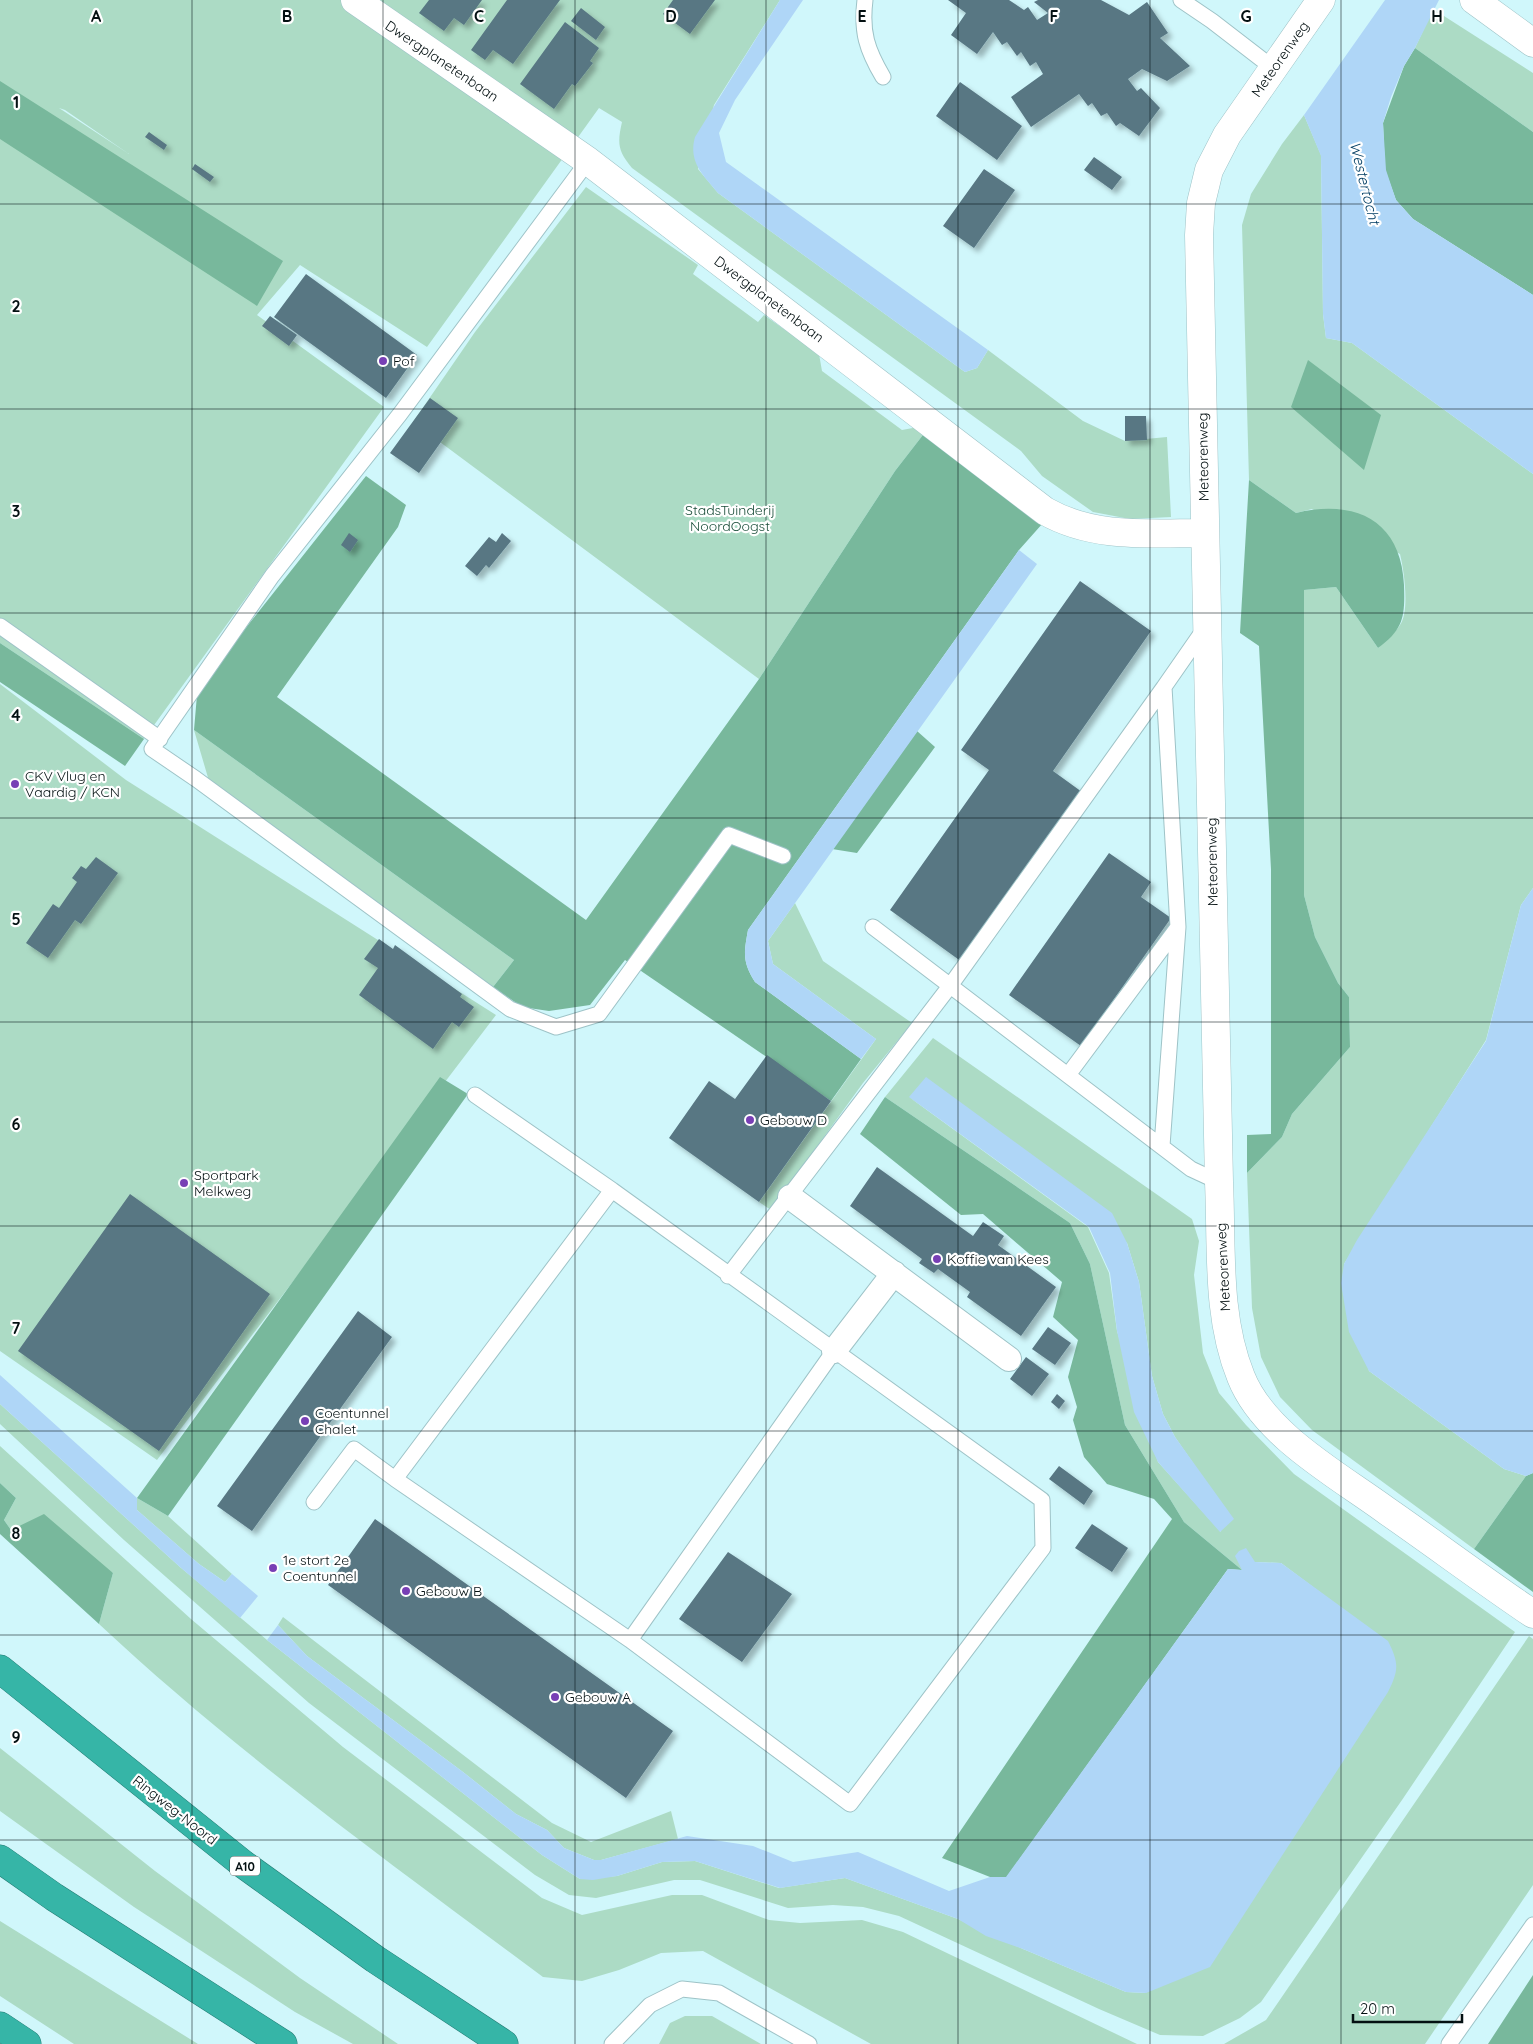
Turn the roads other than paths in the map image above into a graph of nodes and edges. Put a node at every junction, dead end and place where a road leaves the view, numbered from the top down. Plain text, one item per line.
1 (354, 0) edge
2 (865, 0) edge
3 (1180, 0) edge
4 (1321, 0) edge
5 (1474, 0) edge
6 (1533, 43) edge
7 (1273, 68) junction
8 (883, 77) dead end
9 (588, 161) junction
10 (1205, 533) junction
11 (1207, 624) junction
12 (0, 626) edge
13 (1164, 687) junction
14 (160, 739) junction
15 (783, 856) dead end
16 (873, 927) dead end
17 (1178, 927) junction
18 (950, 986) junction
19 (1068, 1075) junction
20 (475, 1095) dead end
21 (1162, 1146) junction
22 (1219, 1182) junction
23 (612, 1190) junction
24 (790, 1197) junction
25 (894, 1273) junction
26 (728, 1276) junction
27 (834, 1351) junction
28 (1010, 1359) dead end
29 (395, 1479) junction
30 (314, 1502) dead end
31 (1533, 1614) edge
32 (630, 1640) junction
33 (0, 1669) edge
34 (0, 1853) edge
35 (0, 1860) edge
36 (54, 1897) junction
37 (1533, 1925) edge
38 (0, 2026) edge
39 (27, 2044) edge
40 (284, 2044) edge
41 (504, 2044) edge
42 (612, 2044) edge
43 (809, 2044) edge
44 (1448, 2044) edge

1 - 9 street, Dwergplanetenbaan
2 - 8 lane
3 - 7 lane
4 - 7 street, Meteorenweg
5 - 6 street
7 - 10 street, Meteorenweg
9 - 10 street, Dwergplanetenbaan
9 - 14 lane
10 - 11 street, Meteorenweg
11 - 13 lane
11 - 22 street, Meteorenweg
12 - 14 lane
13 - 17 lane
13 - 18 lane
14 - 15 lane
16 - 18 lane
17 - 19 lane
17 - 21 lane
18 - 19 lane
18 - 24 lane
19 - 21 lane
20 - 23 lane
21 - 22 lane
22 - 31 street, Meteorenweg
23 - 26 lane
23 - 29 lane
24 - 25 street
24 - 26 lane
25 - 27 street
25 - 28 street
26 - 27 lane
27 - 32 lane
27 - 32 lane
29 - 30 lane
29 - 32 lane
33 - 41 highway, Ringweg-Noord / A10
34 - 36 highway
35 - 36 highway
36 - 40 highway
37 - 44 lane
38 - 39 highway
42 - 43 lane

